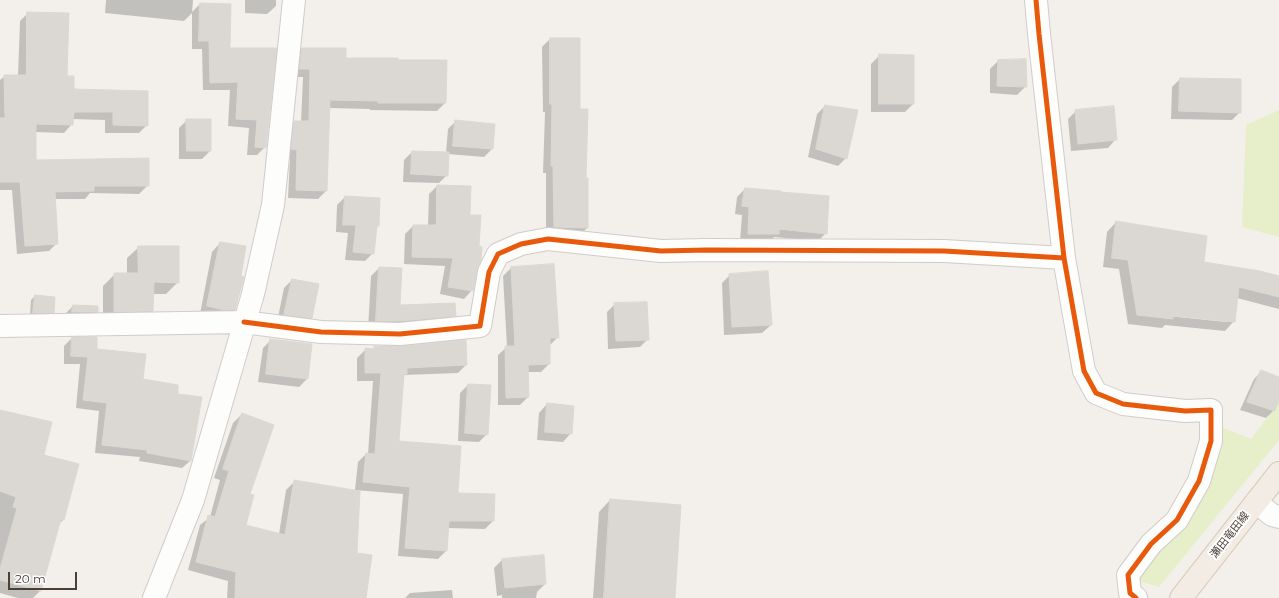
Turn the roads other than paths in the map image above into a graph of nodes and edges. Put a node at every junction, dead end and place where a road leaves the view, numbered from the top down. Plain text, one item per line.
1 (294, 0) edge
2 (1036, 0) edge
3 (1064, 258) junction
4 (244, 322) junction
5 (0, 326) edge
6 (1279, 473) edge
7 (1256, 502) junction
8 (1279, 517) edge
9 (154, 598) edge
10 (1136, 598) edge
11 (1181, 598) edge

1 - 4 street
2 - 3 street
3 - 4 street
3 - 10 street
4 - 5 street
4 - 9 street
6 - 7 main road, 瀬田竜田線
7 - 8 street
7 - 11 main road, 瀬田竜田線

